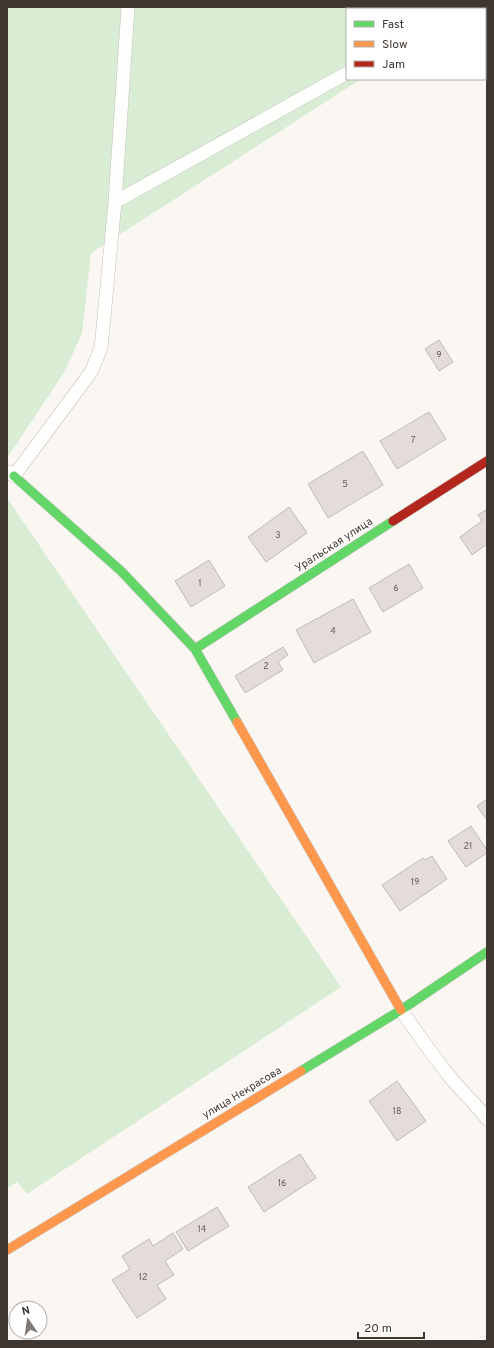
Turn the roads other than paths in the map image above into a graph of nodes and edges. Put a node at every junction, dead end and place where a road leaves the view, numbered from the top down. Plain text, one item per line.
1 (128, 7) edge
2 (346, 74) edge
3 (115, 202) junction
4 (487, 461) edge
5 (11, 473) edge
6 (195, 649) junction
7 (487, 952) edge
8 (401, 1010) junction
9 (487, 1119) edge
10 (7, 1250) edge

1 - 3 lane
2 - 3 lane
3 - 5 lane
4 - 6 street, Уральская улица
5 - 6 street
6 - 8 street
7 - 8 street, улица Некрасова
8 - 9 lane
8 - 10 street, улица Некрасова

